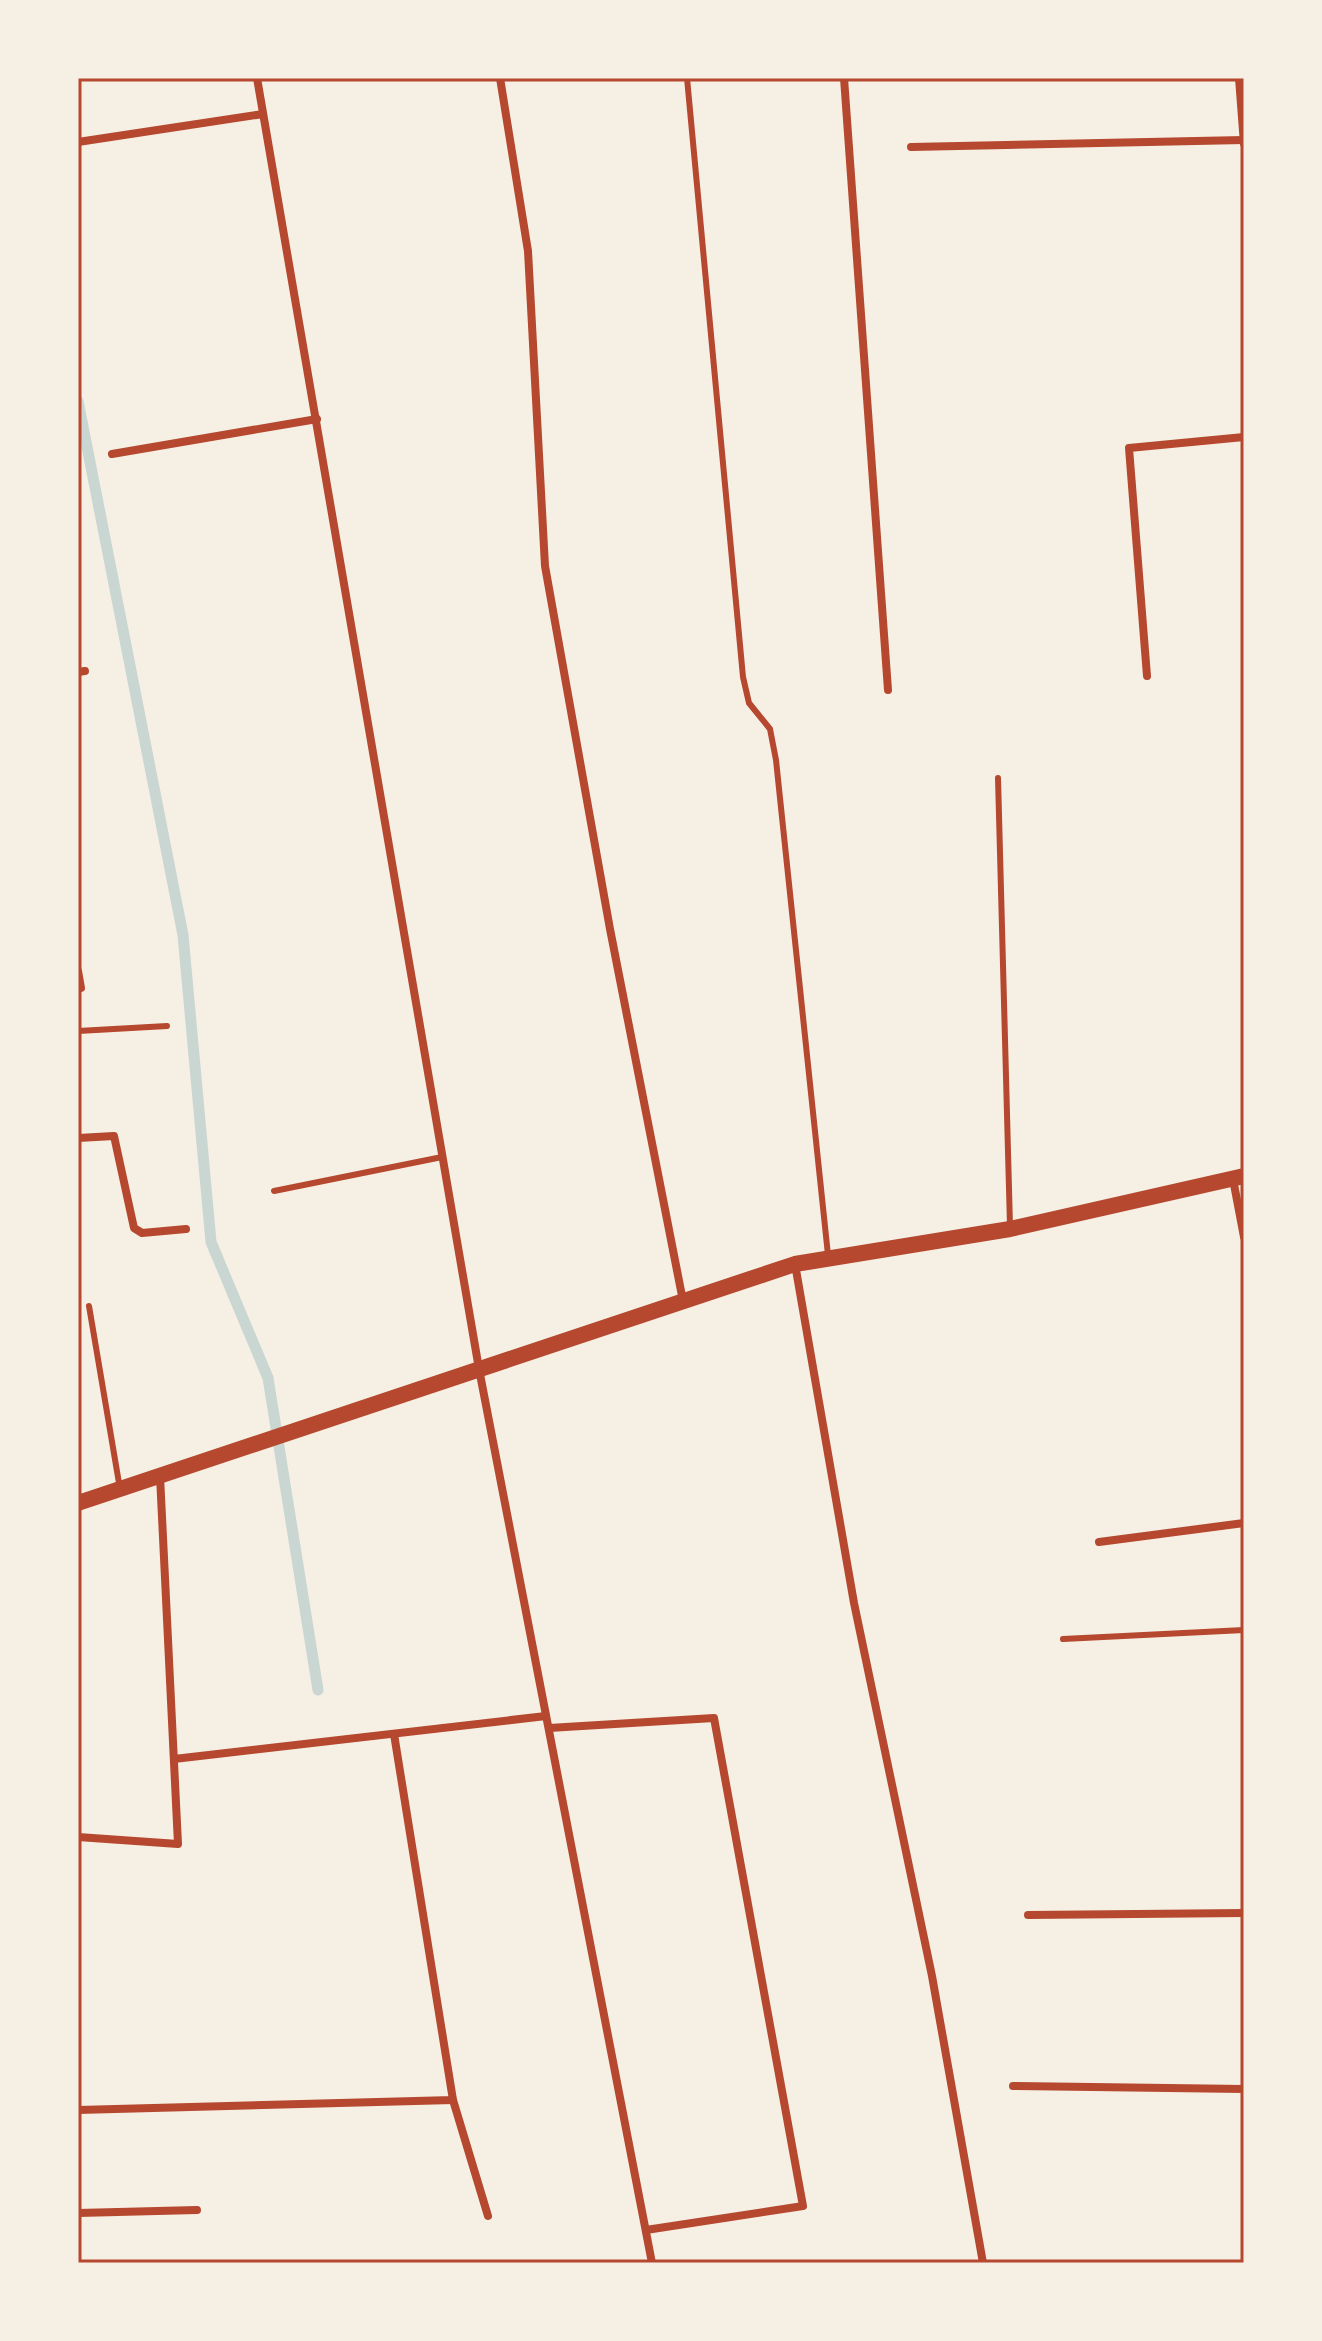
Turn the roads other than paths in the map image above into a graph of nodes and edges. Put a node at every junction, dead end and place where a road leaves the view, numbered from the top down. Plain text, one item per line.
1 (257, 78) edge
2 (500, 78) edge
3 (687, 78) edge
4 (844, 78) edge
5 (1239, 78) edge
6 (263, 114) junction
7 (78, 142) edge
8 (1244, 142) edge
9 (911, 147) dead end
10 (317, 419) junction
11 (1244, 437) edge
12 (112, 454) dead end
13 (1147, 676) dead end
14 (888, 690) dead end
15 (998, 778) dead end
16 (78, 971) edge
17 (81, 988) dead end
18 (167, 1026) dead end
19 (78, 1031) edge
20 (78, 1138) edge
21 (442, 1157) junction
22 (1238, 1177) edge
23 (274, 1191) dead end
24 (186, 1229) dead end
25 (1010, 1229) junction
26 (1244, 1237) edge
27 (828, 1259) junction
28 (795, 1264) junction
29 (683, 1302) junction
30 (89, 1306) dead end
31 (479, 1369) junction
32 (160, 1476) junction
33 (120, 1489) junction
34 (78, 1503) edge
35 (1244, 1523) edge
36 (1099, 1542) dead end
37 (1244, 1630) edge
38 (1063, 1639) dead end
39 (546, 1716) junction
40 (549, 1728) junction
41 (394, 1734) junction
42 (174, 1759) junction
43 (78, 1837) edge
44 (1244, 1913) edge
45 (1028, 1915) dead end
46 (1013, 2086) dead end
47 (1244, 2089) edge
48 (453, 2100) junction
49 (78, 2110) edge
50 (197, 2210) dead end
51 (78, 2213) edge
52 (488, 2216) dead end
53 (646, 2230) junction
54 (652, 2263) edge
55 (983, 2263) edge

1 - 6 street
2 - 29 street
3 - 27 lane
4 - 14 street
5 - 8 street
6 - 7 street
6 - 10 street
8 - 9 street
10 - 12 street
10 - 21 street
11 - 13 street
15 - 25 lane
16 - 17 street
18 - 19 lane
20 - 24 street
21 - 23 lane
21 - 31 street
22 - 25 main road
22 - 26 street
25 - 27 main road
27 - 28 main road
28 - 29 main road
28 - 55 street
29 - 31 main road
30 - 33 lane
31 - 32 main road
31 - 39 street
32 - 33 main road
32 - 42 street
33 - 34 main road
35 - 36 street
37 - 38 lane
39 - 40 street
39 - 41 street
40 - 53 street
40 - 53 street
41 - 42 street
41 - 48 street
42 - 43 street
44 - 45 street
46 - 47 street
48 - 49 street
48 - 52 street
50 - 51 street
53 - 54 street

